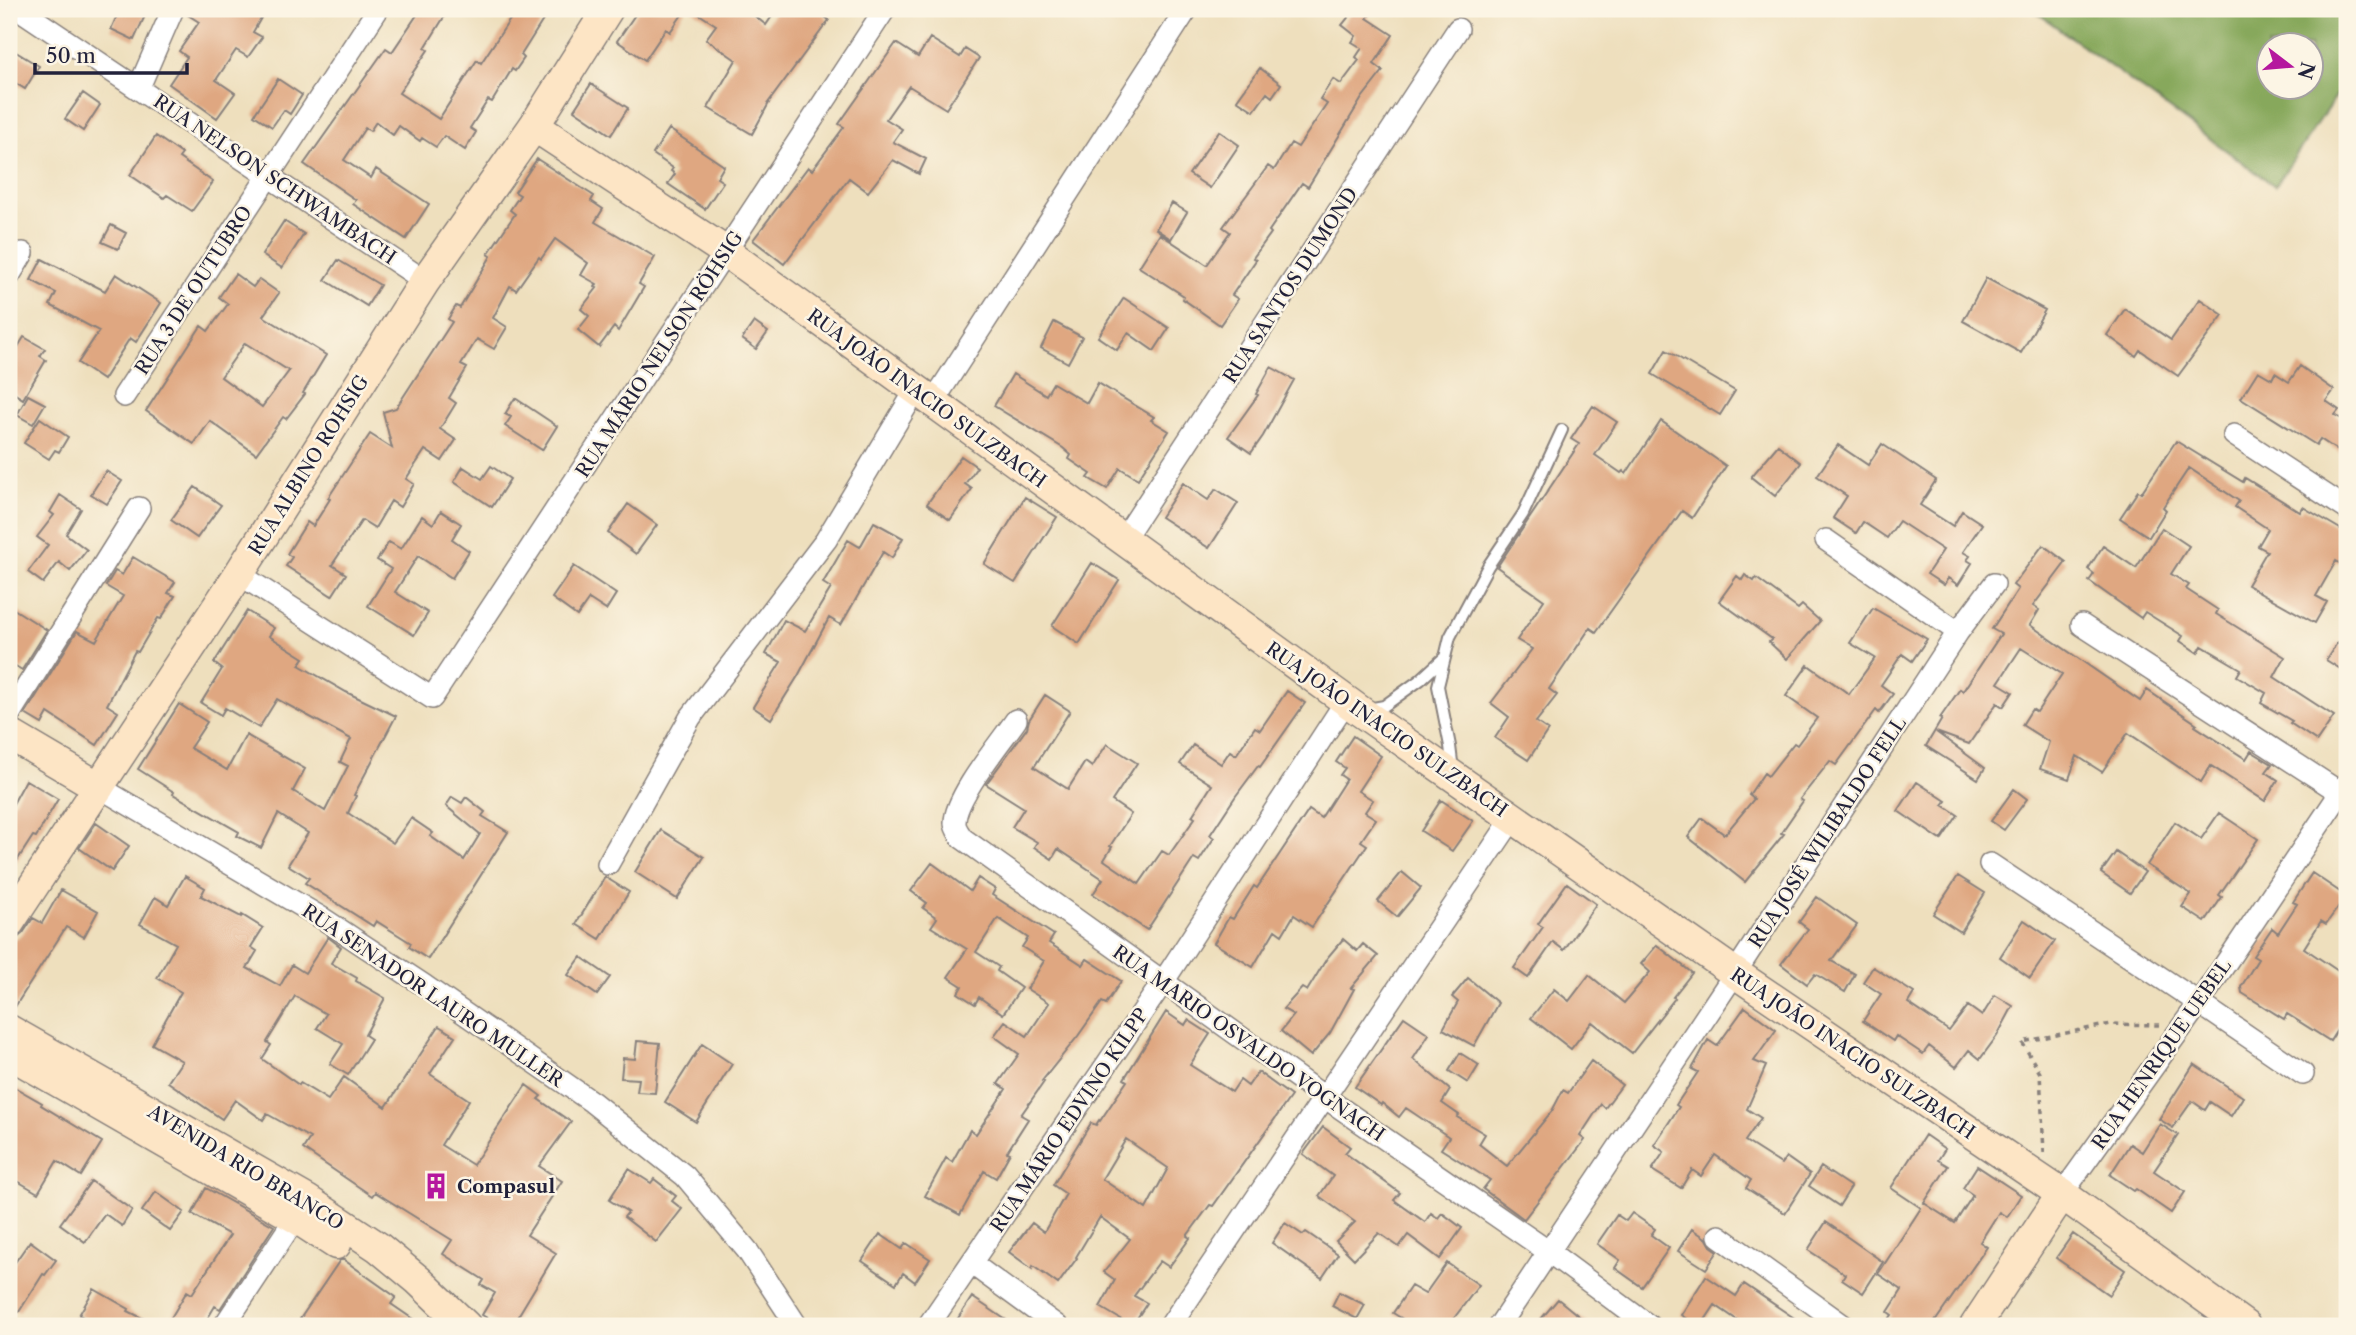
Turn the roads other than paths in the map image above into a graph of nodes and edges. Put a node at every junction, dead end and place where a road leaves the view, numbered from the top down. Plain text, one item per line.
1 (19, 9) edge
2 (173, 9) edge
3 (378, 9) edge
4 (608, 9) edge
5 (885, 9) edge
6 (1187, 9) edge
7 (1458, 29) dead end
8 (139, 87) junction
9 (534, 126) junction
10 (267, 176) junction
11 (726, 252) junction
12 (23, 253) dead end
13 (9, 275) edge
14 (425, 281) junction
15 (124, 396) dead end
16 (925, 396) junction
17 (1562, 430) dead end
18 (2234, 435) dead end
19 (139, 508) dead end
20 (2347, 509) edge
21 (1123, 540) junction
22 (1825, 540) dead end
23 (239, 573) junction
24 (1994, 584) dead end
25 (2082, 625) dead end
26 (1958, 632) junction
27 (1445, 657) junction
28 (1353, 706) junction
29 (9, 715) edge
30 (1016, 720) dead end
31 (9, 734) edge
32 (1453, 776) junction
33 (99, 787) junction
34 (2345, 791) edge
35 (1513, 818) junction
36 (608, 864) dead end
37 (1990, 864) dead end
38 (9, 923) edge
39 (1735, 973) junction
40 (1163, 982) junction
41 (2199, 1003) junction
42 (9, 1030) edge
43 (9, 1053) edge
44 (2303, 1074) dead end
45 (1323, 1096) junction
46 (2052, 1187) junction
47 (301, 1209) junction
48 (1719, 1236) dead end
49 (1549, 1252) junction
50 (971, 1264) junction
51 (224, 1326) edge
52 (440, 1326) edge
53 (466, 1326) edge
54 (797, 1326) edge
55 (928, 1326) edge
56 (1057, 1326) edge
57 (1170, 1326) edge
58 (1499, 1326) edge
59 (1649, 1326) edge
60 (1844, 1326) edge
61 (1975, 1326) edge
62 (2245, 1326) edge

1 - 8 street, RUA NELSON SCHWAMBACH
2 - 8 street
3 - 10 street, RUA 3 DE OUTUBRO
4 - 9 street, RUA ALBINO ROHSIG
5 - 11 street, RUA MÁRIO NELSON RÖHSIG
6 - 16 street
7 - 21 street, RUA SANTOS DUMOND
8 - 10 street, RUA NELSON SCHWAMBACH
9 - 11 street, RUA JOÃO INACIO SULZBACH
9 - 14 street, RUA ALBINO ROHSIG
10 - 14 street, RUA NELSON SCHWAMBACH
10 - 15 street, RUA 3 DE OUTUBRO
11 - 16 street, RUA JOÃO INACIO SULZBACH
11 - 23 street, RUA MÁRIO NELSON RÖHSIG
12 - 13 street
14 - 23 street, RUA ALBINO ROHSIG
16 - 21 street, RUA JOÃO INACIO SULZBACH
16 - 36 street
17 - 27 lane
18 - 20 street
19 - 29 street
21 - 28 street, RUA JOÃO INACIO SULZBACH
22 - 26 street
23 - 33 street, RUA ALBINO ROHSIG
24 - 26 street, RUA JOSÉ WILIBALDO FELL
25 - 34 street
26 - 39 street, RUA JOSÉ WILIBALDO FELL
27 - 28 lane
27 - 32 lane
28 - 32 street, RUA JOÃO INACIO SULZBACH
28 - 40 street, RUA MÁRIO EDVINO KILPP
30 - 40 street, RUA MARIO OSVALDO VOGNACH
31 - 33 street, RUA SENADOR LAURO MULLER
32 - 35 street, RUA JOÃO INACIO SULZBACH
33 - 38 street, RUA ALBINO ROHSIG
33 - 54 street, RUA SENADOR LAURO MULLER
34 - 41 street, RUA HENRIQUE UEBEL
35 - 39 street, RUA JOÃO INACIO SULZBACH
35 - 45 street
37 - 41 street
39 - 46 street, RUA JOÃO INACIO SULZBACH
39 - 49 street, RUA JOSÉ WILIBALDO FELL
40 - 45 street, RUA MARIO OSVALDO VOGNACH
40 - 50 street, RUA MÁRIO EDVINO KILPP
41 - 44 street
41 - 46 street, RUA HENRIQUE UEBEL
42 - 47 street, AVENIDA RIO BRANCO
43 - 47 street, AVENIDA RIO BRANCO
45 - 49 street, RUA MARIO OSVALDO VOGNACH
45 - 57 street
46 - 61 street, RUA HENRIQUE UEBEL
46 - 62 street, RUA JOÃO INACIO SULZBACH
47 - 51 street
47 - 52 street, AVENIDA RIO BRANCO
47 - 53 street, AVENIDA RIO BRANCO
48 - 60 street
49 - 58 street, RUA JOSÉ WILIBALDO FELL
49 - 59 street, RUA MARIO OSVALDO VOGNACH
50 - 55 street, RUA MÁRIO EDVINO KILPP
50 - 56 street

